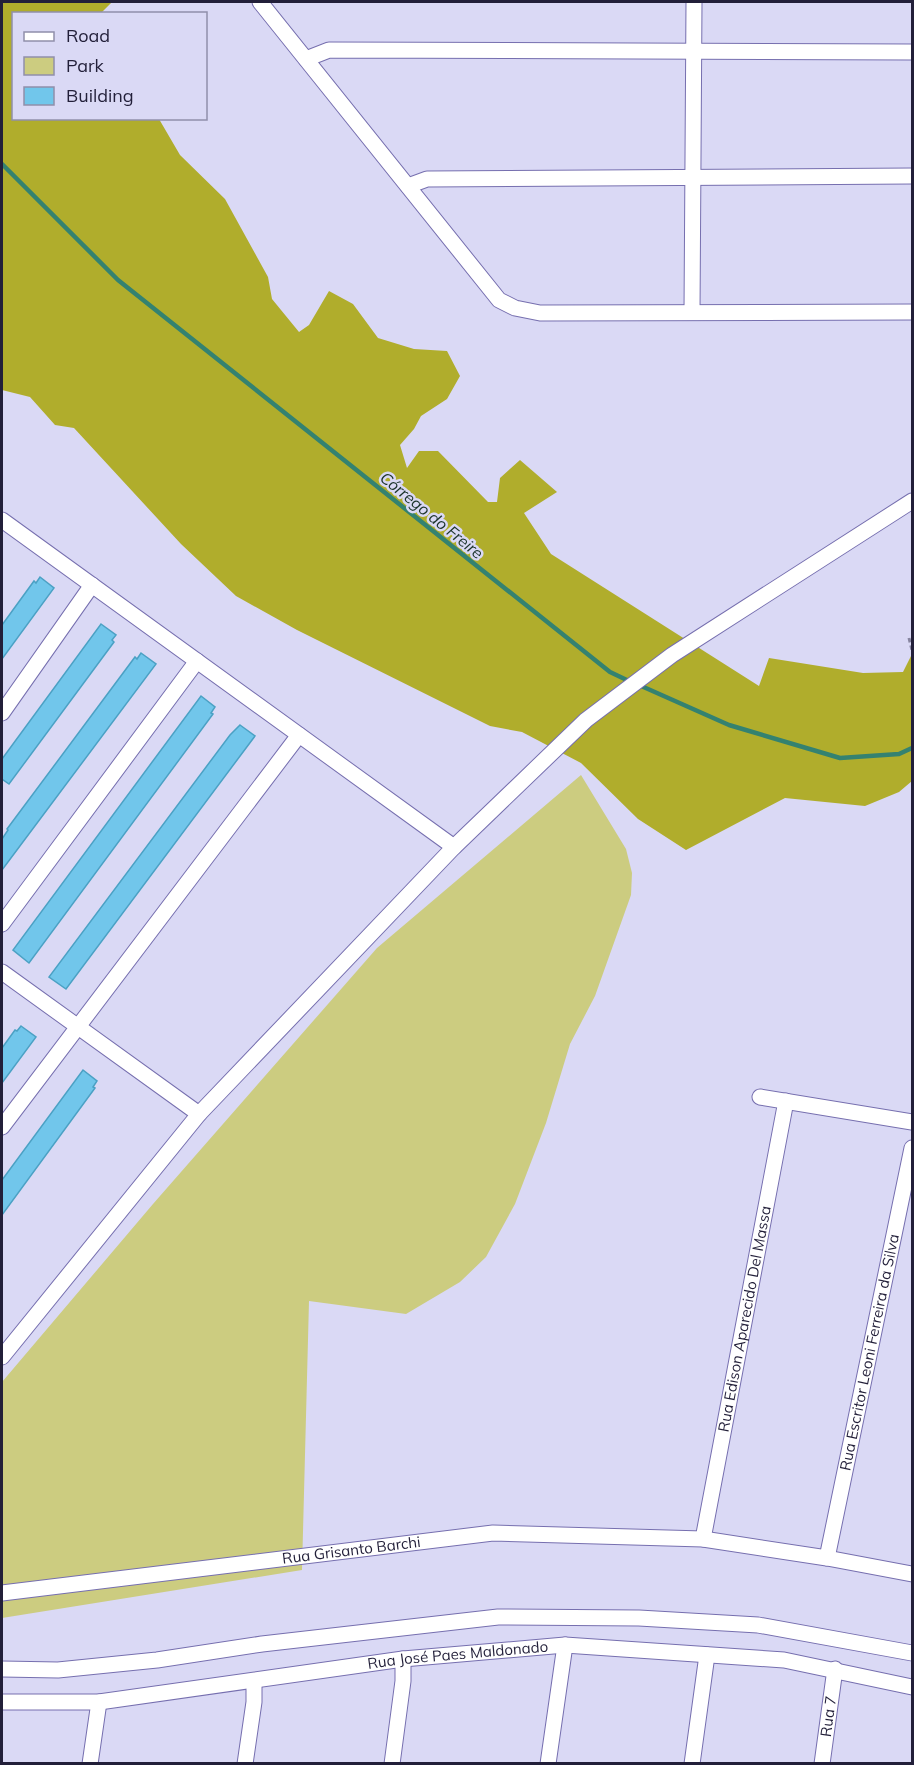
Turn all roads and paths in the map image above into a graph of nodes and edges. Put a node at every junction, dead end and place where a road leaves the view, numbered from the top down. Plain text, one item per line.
1 (260, 2) edge
2 (694, 2) edge
3 (694, 50) junction
4 (912, 52) edge
5 (306, 59) junction
6 (693, 176) junction
7 (912, 176) edge
8 (408, 186) junction
9 (692, 312) junction
10 (912, 312) edge
11 (912, 501) edge
12 (2, 520) edge
13 (92, 585) junction
14 (909, 638) dead end
15 (912, 650) edge
16 (197, 661) junction
17 (2, 713) edge
18 (299, 735) junction
19 (454, 847) junction
20 (2, 924) edge
21 (2, 972) edge
22 (78, 1027) junction
23 (760, 1097) dead end
24 (786, 1101) junction
25 (199, 1114) junction
26 (912, 1122) edge
27 (2, 1127) edge
28 (912, 1148) edge
29 (2, 1357) edge
30 (703, 1539) junction
31 (827, 1558) junction
32 (912, 1574) edge
33 (2, 1593) edge
34 (565, 1645) junction
35 (912, 1653) edge
36 (707, 1655) junction
37 (403, 1659) junction
38 (2, 1669) edge
39 (835, 1669) junction
40 (254, 1682) junction
41 (912, 1687) edge
42 (2, 1702) edge
43 (99, 1702) junction
44 (90, 1764) edge
45 (245, 1764) edge
46 (392, 1764) edge
47 (548, 1764) edge
48 (692, 1764) edge
49 (822, 1764) edge

1 - 5 street
2 - 3 street
3 - 4 street
3 - 5 street
3 - 6 street
5 - 8 street
6 - 7 street
6 - 8 street
6 - 9 street
8 - 9 street
9 - 10 street
11 - 19 street
12 - 13 street
13 - 16 street
13 - 17 street
14 - 15 path
16 - 18 street
16 - 20 street
18 - 19 street
18 - 22 street
19 - 25 street
21 - 22 street
22 - 25 street
22 - 27 street
23 - 24 street
24 - 26 street
24 - 30 street, Rua Edison Aparecido Del Massa
25 - 29 street
28 - 31 street, Rua Escritor Leoni Ferreira da Silva
30 - 31 street, Rua Grisanto Barchi
30 - 33 street, Rua Grisanto Barchi
31 - 32 street
34 - 36 street, Rua José Paes Maldonado
34 - 37 street, Rua José Paes Maldonado
34 - 47 street
35 - 38 street, Rua José Paes Maldonado
36 - 39 street, Rua José Paes Maldonado
36 - 48 street
37 - 40 street, Rua José Paes Maldonado
37 - 46 street
39 - 41 street, Rua José Paes Maldonado
39 - 49 street, Rua 7
40 - 43 street, Rua José Paes Maldonado
40 - 45 street
42 - 43 street, Rua José Paes Maldonado
43 - 44 street

